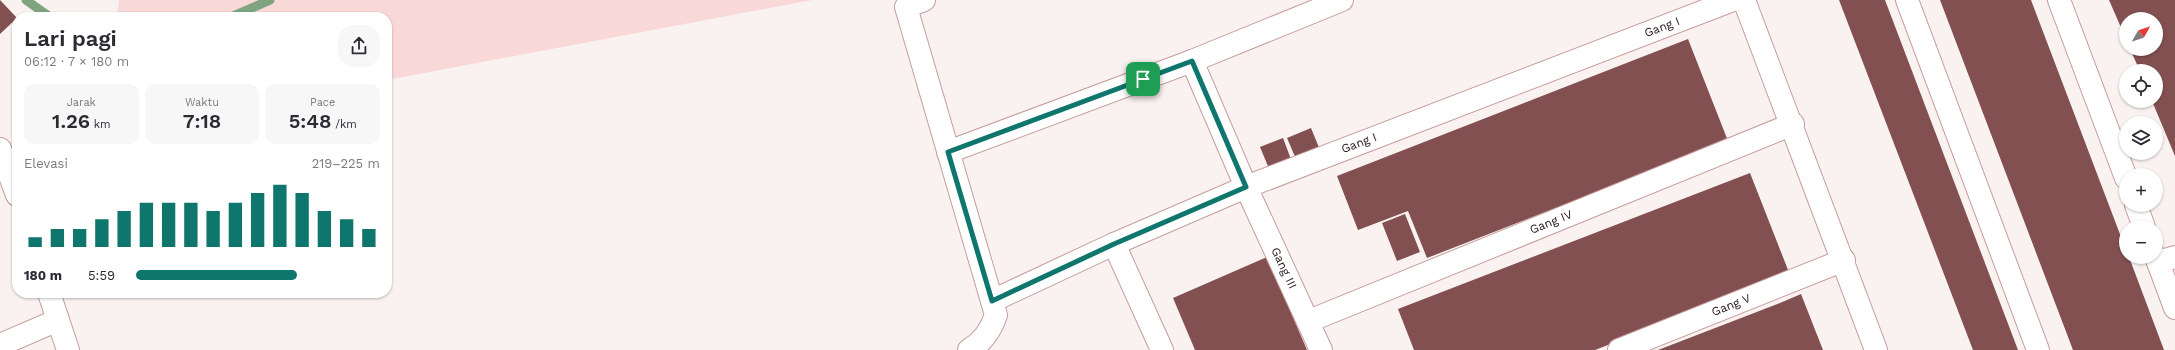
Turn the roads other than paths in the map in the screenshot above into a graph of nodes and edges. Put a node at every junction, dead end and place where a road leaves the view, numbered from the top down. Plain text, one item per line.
1 (924, 0) edge
2 (1342, 0) edge
3 (1733, 0) edge
4 (1744, 0) edge
5 (1907, 0) edge
6 (2059, 0) edge
7 (1192, 61) junction
8 (1793, 124) junction
9 (0, 149) edge
10 (948, 152) junction
11 (2122, 168) edge
12 (12, 181) edge
13 (1246, 187) junction
14 (1114, 244) junction
15 (2163, 259) edge
16 (1844, 260) junction
17 (51, 298) edge
18 (992, 301) junction
19 (2175, 308) edge
20 (58, 320) junction
21 (1309, 321) junction
22 (0, 345) edge
23 (68, 350) edge
24 (969, 350) edge
25 (1162, 350) edge
26 (1321, 350) edge
27 (1619, 350) edge
28 (1876, 350) edge
29 (2038, 350) edge

1 - 10 street
2 - 7 street
3 - 13 street, Gang I
4 - 8 street
5 - 29 street
6 - 11 street
7 - 10 street
7 - 13 street, Gang III
8 - 16 street
8 - 21 street, Gang IV
9 - 12 street
10 - 18 street
13 - 14 street, Gang I
13 - 21 street, Gang III
14 - 18 street, Gang I
14 - 25 street
15 - 19 street
16 - 27 street, Gang V
16 - 28 street
17 - 20 street
18 - 24 street
20 - 22 street
20 - 23 street
21 - 26 street, Gang III

